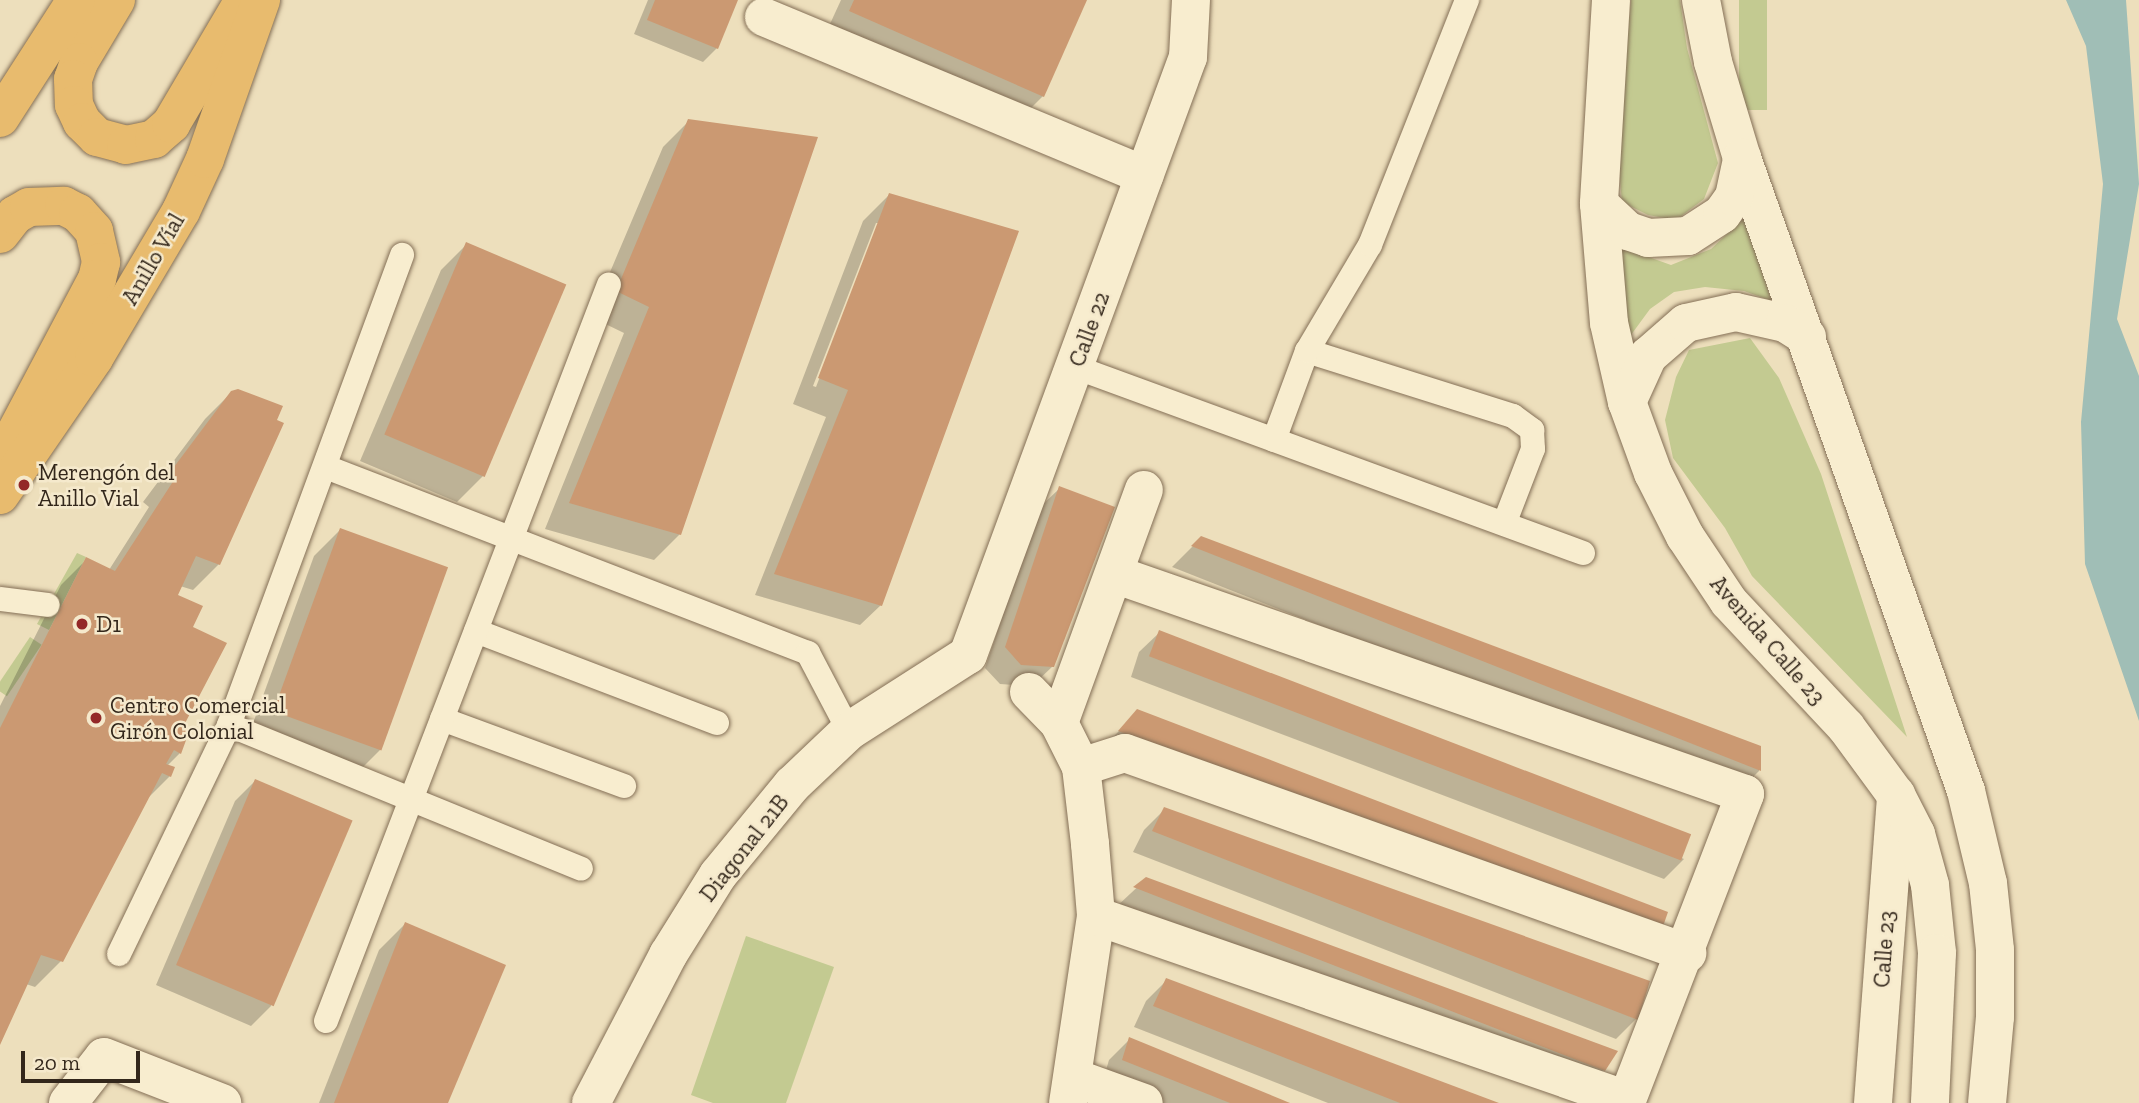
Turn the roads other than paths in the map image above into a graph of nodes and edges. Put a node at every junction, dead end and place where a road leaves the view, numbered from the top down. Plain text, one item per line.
1 (76, 0) edge
2 (116, 0) edge
3 (244, 0) edge
4 (261, 0) edge
5 (1191, 0) edge
6 (1467, 0) edge
7 (1611, 0) edge
8 (1700, 0) edge
9 (764, 17) dead end
10 (0, 118) edge
11 (1742, 158) junction
12 (1144, 175) junction
13 (1599, 204) junction
14 (0, 234) edge
15 (402, 255) dead end
16 (609, 284) dead end
17 (1807, 337) junction
18 (1307, 351) junction
19 (1075, 367) junction
20 (1627, 402) junction
21 (1273, 440) junction
22 (0, 462) edge
23 (326, 467) junction
24 (1144, 490) dead end
25 (0, 495) edge
26 (1504, 524) junction
27 (513, 542) junction
28 (1583, 553) dead end
29 (1114, 574) junction
30 (0, 599) edge
31 (48, 605) dead end
32 (476, 631) junction
33 (968, 655) joint
34 (1030, 692) dead end
35 (442, 719) junction
36 (717, 723) dead end
37 (1059, 723) junction
38 (229, 725) junction
39 (849, 731) junction
40 (1081, 767) junction
41 (624, 786) dead end
42 (1896, 795) junction
43 (412, 797) junction
44 (581, 869) dead end
45 (1096, 916) junction
46 (1687, 953) junction
47 (120, 954) dead end
48 (326, 1021) dead end
49 (143, 1089) edge
50 (1071, 1090) edge
51 (68, 1103) edge
52 (222, 1103) edge
53 (592, 1103) edge
54 (1144, 1103) edge
55 (1873, 1103) edge
56 (1930, 1103) edge
57 (1987, 1103) edge

1 - 10 highway
2 - 3 highway
4 - 25 highway, Anillo Víal
5 - 12 street, Calle 22
6 - 18 lane
7 - 13 street, Avenida Calle 23
8 - 11 street
9 - 12 street
11 - 13 street
11 - 17 street
12 - 19 street, Calle 22
13 - 20 street, Avenida Calle 23
14 - 22 highway
15 - 23 lane
16 - 27 lane
17 - 20 street
17 - 57 street
18 - 21 lane
18 - 26 lane
19 - 21 lane
19 - 33 street, Calle 22
20 - 42 street, Avenida Calle 23
21 - 26 lane
23 - 27 lane
23 - 38 lane
24 - 29 street
26 - 28 lane
27 - 32 lane
27 - 39 lane
29 - 37 street
29 - 46 street
30 - 31 lane
32 - 35 lane
32 - 36 lane
33 - 39 street, Diagonal 21B
34 - 37 street
35 - 41 lane
35 - 43 lane
37 - 40 street
38 - 43 lane
38 - 47 lane
39 - 53 street, Diagonal 21B
40 - 45 street
40 - 46 street
42 - 55 street, Calle 23
42 - 56 street, Avenida Calle 23
43 - 44 lane
43 - 48 lane
45 - 46 street
45 - 50 street
49 - 51 street
49 - 52 street
50 - 54 street

